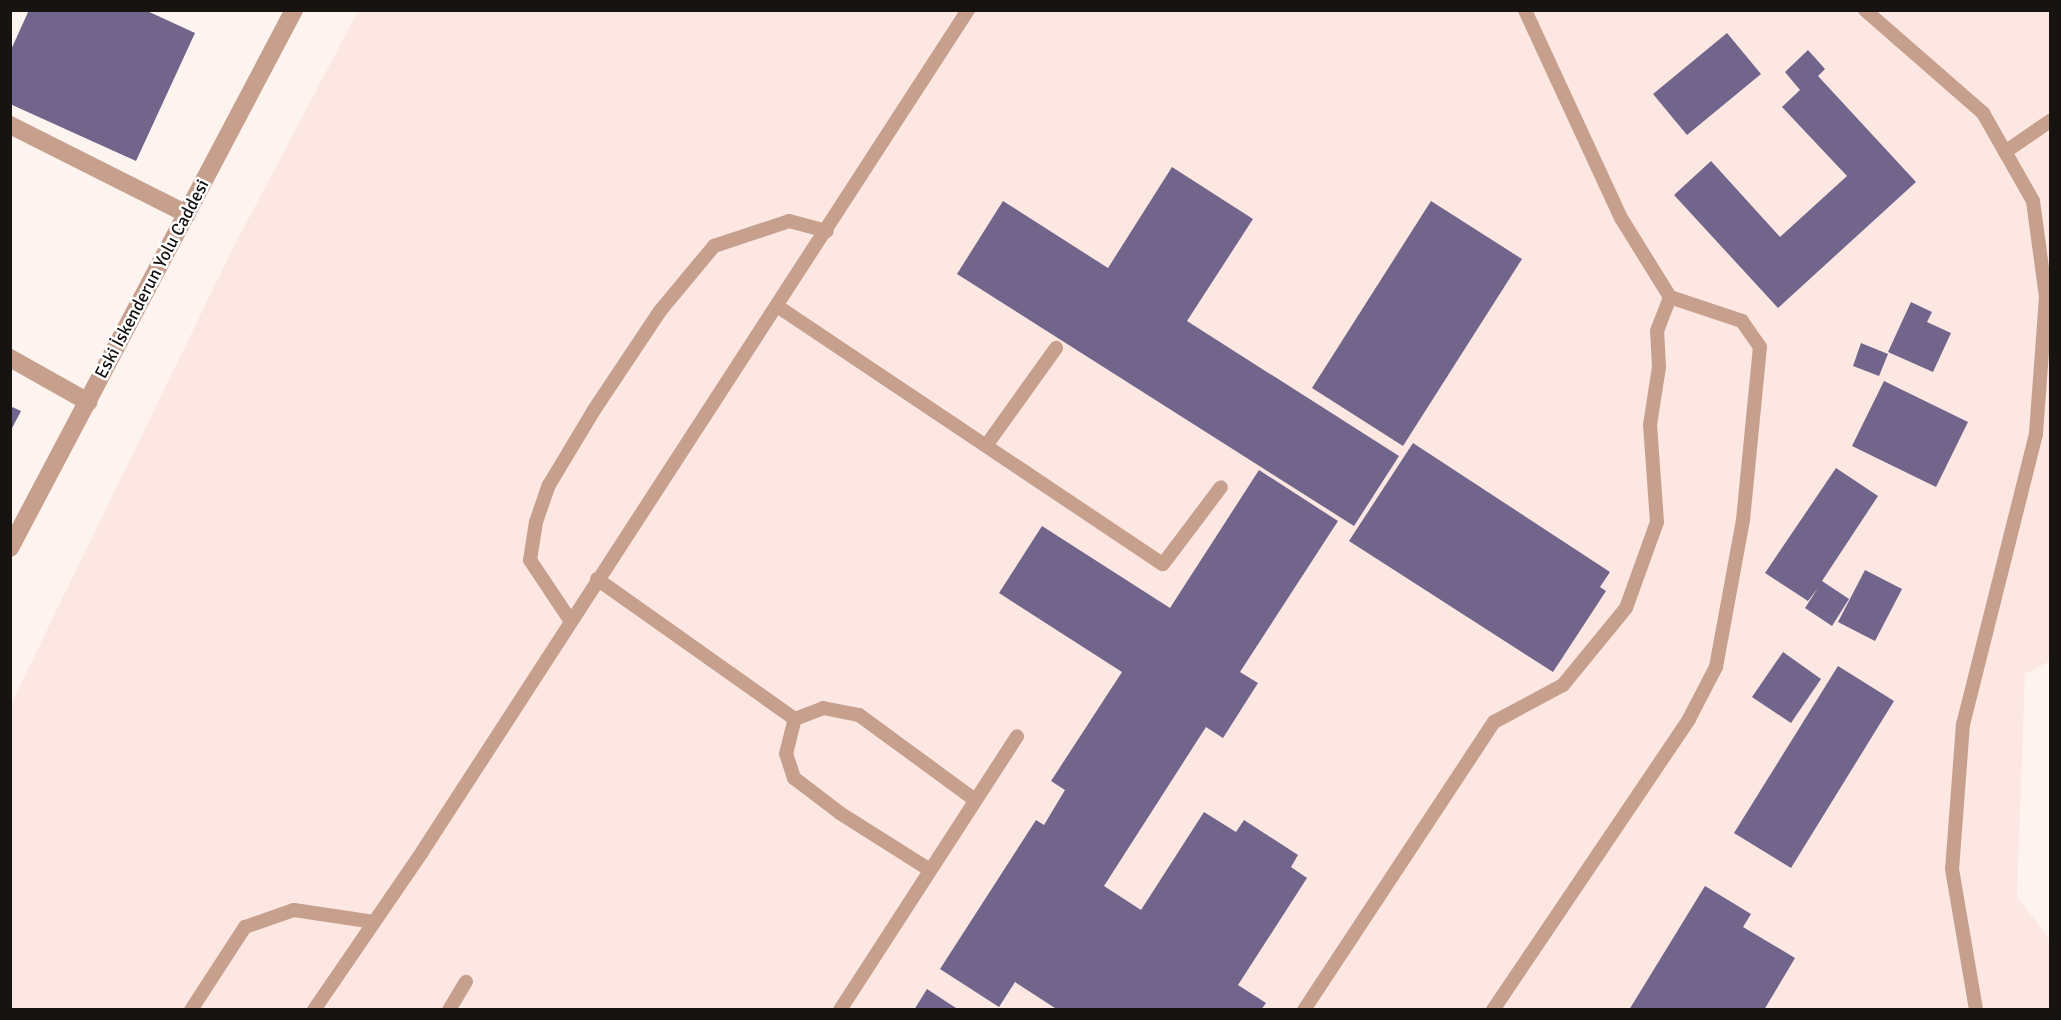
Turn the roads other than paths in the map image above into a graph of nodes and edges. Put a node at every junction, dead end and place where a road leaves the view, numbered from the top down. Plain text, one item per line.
1 (294, 10) edge
2 (968, 10) edge
3 (1525, 10) edge
4 (1865, 10) edge
5 (2050, 121) edge
6 (10, 125) edge
7 (2005, 152) junction
8 (187, 214) junction
9 (826, 231) junction
10 (1670, 297) junction
11 (777, 306) junction
12 (1056, 348) dead end
13 (10, 358) edge
14 (88, 402) junction
15 (988, 443) junction
16 (1221, 487) dead end
17 (10, 548) edge
18 (597, 579) junction
19 (570, 620) junction
20 (795, 719) junction
21 (1017, 736) dead end
22 (975, 800) junction
23 (930, 870) junction
24 (374, 922) junction
25 (466, 982) dead end
26 (191, 1010) edge
27 (314, 1010) edge
28 (449, 1010) edge
29 (840, 1010) edge
30 (1304, 1010) edge
31 (1493, 1010) edge
32 (1976, 1010) edge

1 - 8 street, Eski İskenderun Yolu Caddesi
2 - 9 lane
3 - 10 lane
4 - 7 lane
5 - 7 lane
6 - 8 street
7 - 32 lane
8 - 14 street, Eski İskenderun Yolu Caddesi
9 - 11 lane
9 - 19 lane
10 - 30 lane
10 - 31 lane
11 - 15 lane
11 - 18 lane
12 - 15 lane
13 - 14 street
14 - 17 street, Eski İskenderun Yolu Caddesi
15 - 16 lane
18 - 19 lane
18 - 20 lane
19 - 24 lane
20 - 22 lane
20 - 23 lane
21 - 22 lane
22 - 23 lane
23 - 29 lane
24 - 26 lane
24 - 27 lane
25 - 28 lane

